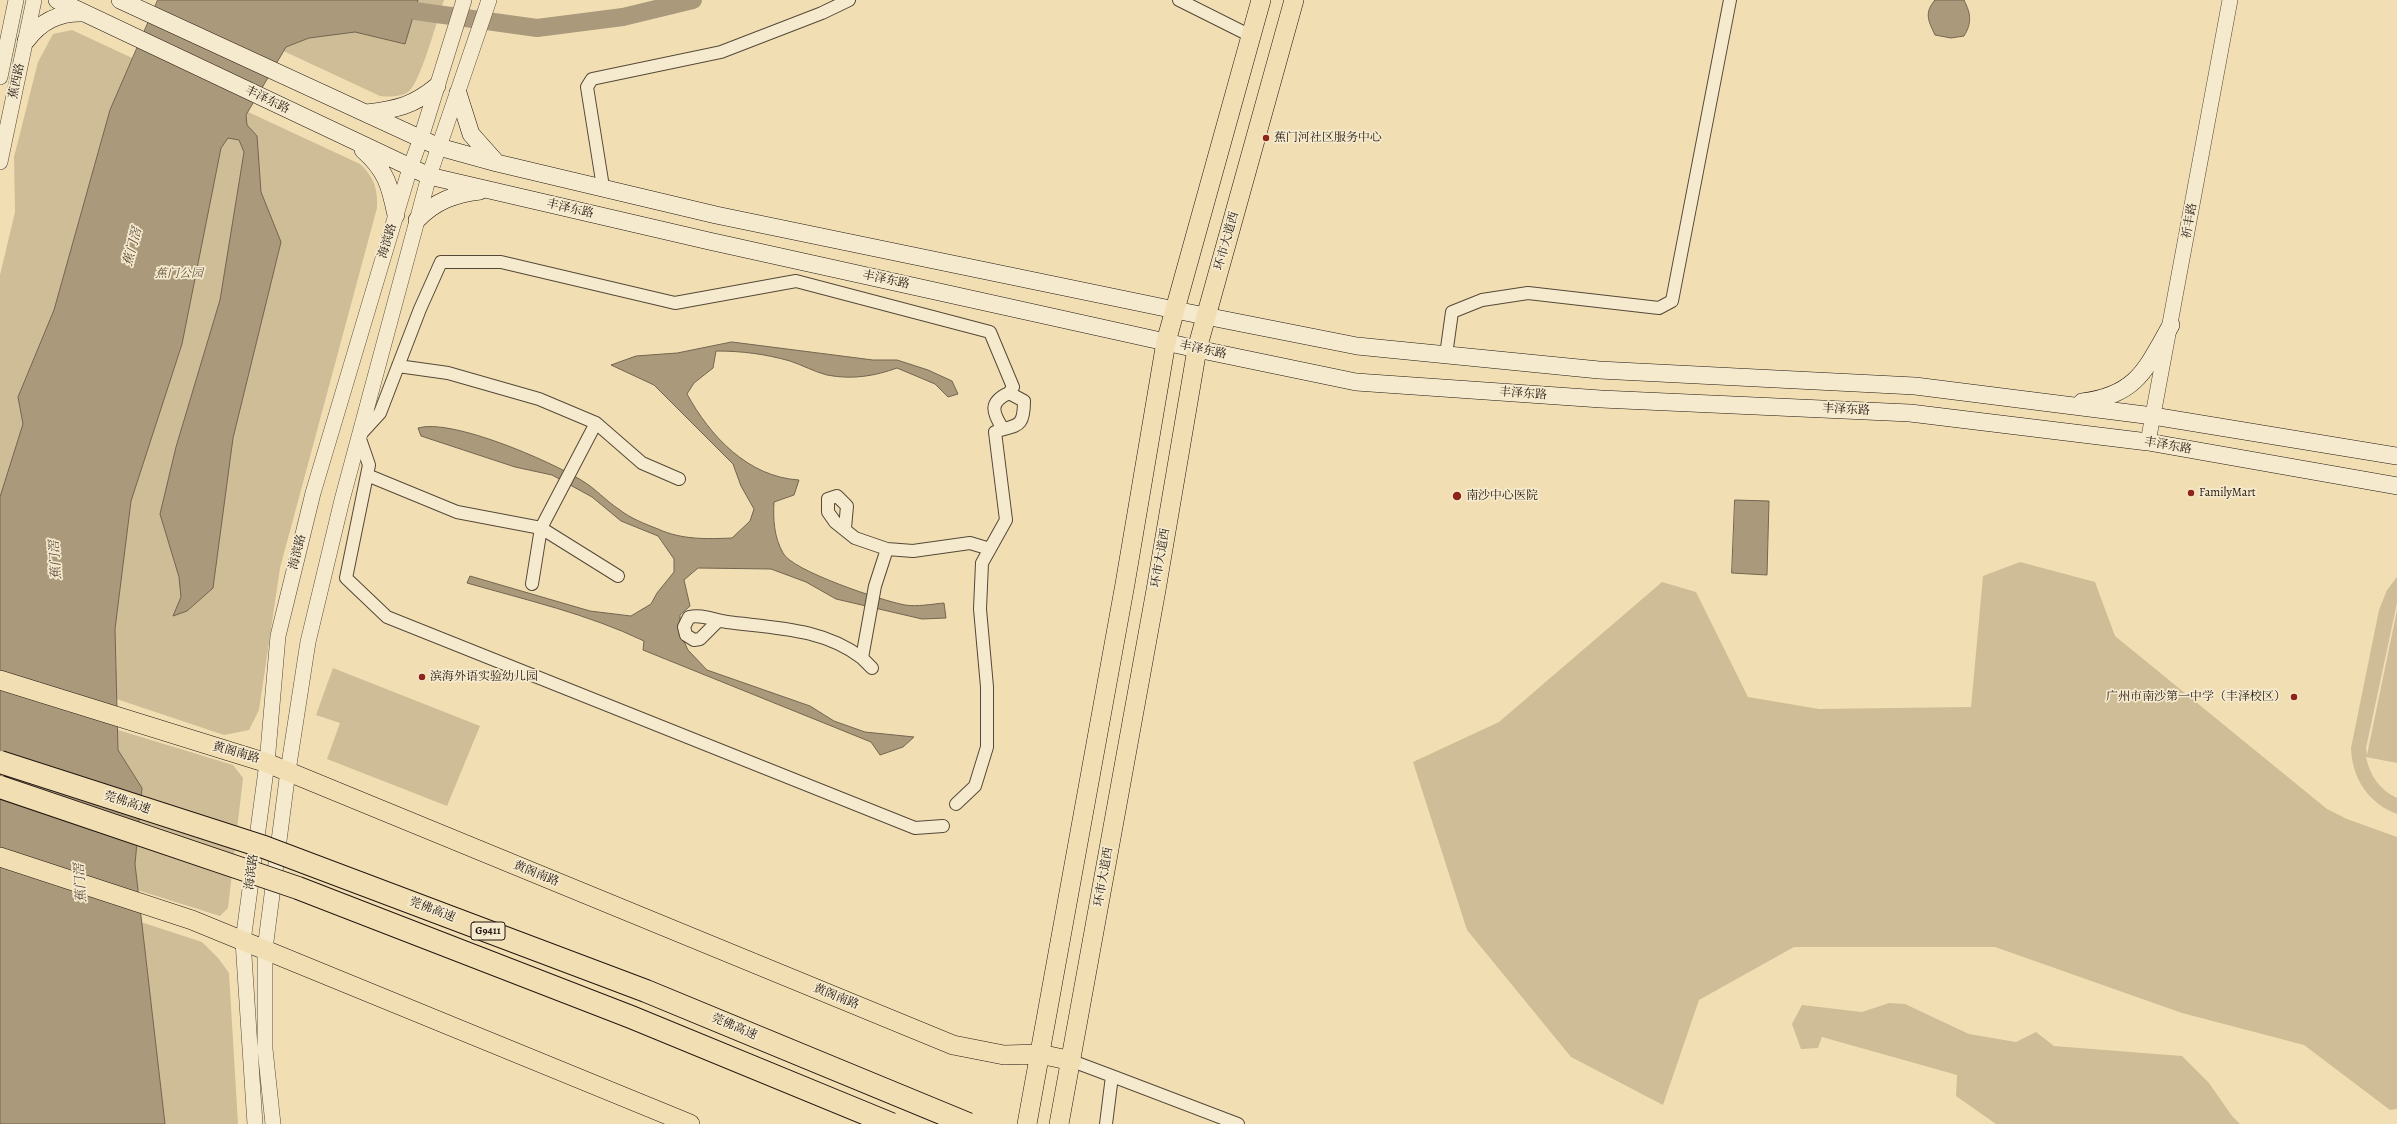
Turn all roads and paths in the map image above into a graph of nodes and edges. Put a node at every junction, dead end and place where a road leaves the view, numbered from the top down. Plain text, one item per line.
1 (16, 0) edge
2 (34, 0) edge
3 (57, 0) edge
4 (120, 0) edge
5 (464, 0) edge
6 (489, 0) edge
7 (849, 0) edge
8 (1179, 0) edge
9 (1262, 0) edge
10 (1294, 0) edge
11 (1730, 0) edge
12 (2230, 0) edge
13 (90, 16) junction
14 (1252, 36) junction
15 (26, 40) junction
16 (0, 77) edge
17 (437, 86) junction
18 (458, 93) junction
19 (366, 113) junction
20 (421, 138) junction
21 (352, 141) junction
22 (439, 147) junction
23 (0, 162) edge
24 (497, 163) junction
25 (410, 168) junction
26 (429, 176) junction
27 (603, 187) junction
28 (489, 190) junction
29 (396, 215) junction
30 (417, 220) junction
31 (1175, 310) junction
32 (1206, 315) junction
33 (2171, 325) junction
34 (1166, 342) junction
35 (1197, 349) junction
36 (1446, 355) junction
37 (398, 366) junction
38 (1009, 393) junction
39 (2066, 405) junction
40 (2153, 416) junction
41 (596, 423) junction
42 (1003, 429) junction
43 (359, 436) junction
44 (2148, 442) junction
45 (2397, 456) edge
46 (367, 475) junction
47 (679, 479) dead end
48 (2397, 486) edge
49 (541, 528) junction
50 (845, 528) dead end
51 (887, 549) junction
52 (990, 549) junction
53 (618, 576) dead end
54 (532, 584) dead end
55 (718, 621) dead end
56 (862, 658) junction
57 (872, 668) dead end
58 (0, 680) edge
59 (0, 762) edge
60 (267, 763) junction
61 (288, 771) junction
62 (0, 787) edge
63 (956, 804) dead end
64 (943, 826) dead end
65 (0, 857) edge
66 (242, 941) junction
67 (265, 949) junction
68 (1040, 1054) junction
69 (1072, 1061) junction
70 (1112, 1076) junction
71 (254, 1124) edge
72 (273, 1124) edge
73 (690, 1124) edge
74 (891, 1124) edge
75 (968, 1124) edge
76 (1027, 1124) edge
77 (1059, 1124) edge
78 (1106, 1124) edge
79 (1238, 1124) edge

1 - 16 street, 蕉西路
2 - 15 street, 蕉西路
3 - 13 main road, 丰泽东路
4 - 19 main road
5 - 17 street, 海滨路
6 - 18 street
7 - 27 street
8 - 14 street
9 - 14 main road
10 - 32 main road, 环市大道西
11 - 36 street
12 - 33 street, 祈丰路
13 - 15 main road
13 - 21 main road, 丰泽东路
14 - 31 main road
15 - 23 street, 蕉西路
17 - 19 main road
17 - 20 street, 海滨路
18 - 22 street
18 - 24 main road
19 - 20 main road
20 - 22 main road
20 - 25 street, 海滨路
21 - 25 main road, 丰泽东路
21 - 29 main road
22 - 24 main road
22 - 26 street
24 - 27 main road
25 - 26 main road, 丰泽东路
25 - 29 street, 海滨路
26 - 28 main road, 丰泽东路
26 - 30 street
27 - 31 main road
28 - 30 main road
28 - 34 main road, 丰泽东路
29 - 60 street, 海滨路
30 - 43 street
31 - 32 main road
31 - 34 main road
32 - 35 main road, 环市大道西
32 - 36 main road
33 - 39 main road
33 - 40 street, 祈丰路
34 - 35 main road, 丰泽东路
34 - 68 main road
35 - 44 main road, 丰泽东路
35 - 69 main road, 环市大道西
36 - 39 main road
37 - 38 street
37 - 41 street
37 - 43 street
38 - 42 street
38 - 42 street
39 - 40 main road
40 - 44 street, 祈丰路
40 - 45 main road
41 - 47 street
41 - 49 street
42 - 52 street
43 - 46 street
43 - 61 street
44 - 48 main road, 丰泽东路
46 - 49 street
46 - 64 street
49 - 53 street
49 - 54 street
50 - 51 street
51 - 52 street
51 - 56 street
52 - 63 street
55 - 56 street
56 - 57 street
58 - 60 main road, 黄阁南路
59 - 75 highway, 莞佛高速 / G9411, bridge
60 - 61 main road, 黄阁南路
60 - 66 street, 海滨路
61 - 67 street
61 - 68 main road, 黄阁南路
62 - 74 highway, 莞佛高速 / G9411, bridge
65 - 66 main road
66 - 67 main road
66 - 71 street, 海滨路
67 - 72 street
67 - 73 main road
68 - 69 main road, 黄阁南路
68 - 76 main road
69 - 70 street
69 - 77 main road, 环市大道西
70 - 78 street
70 - 79 street

